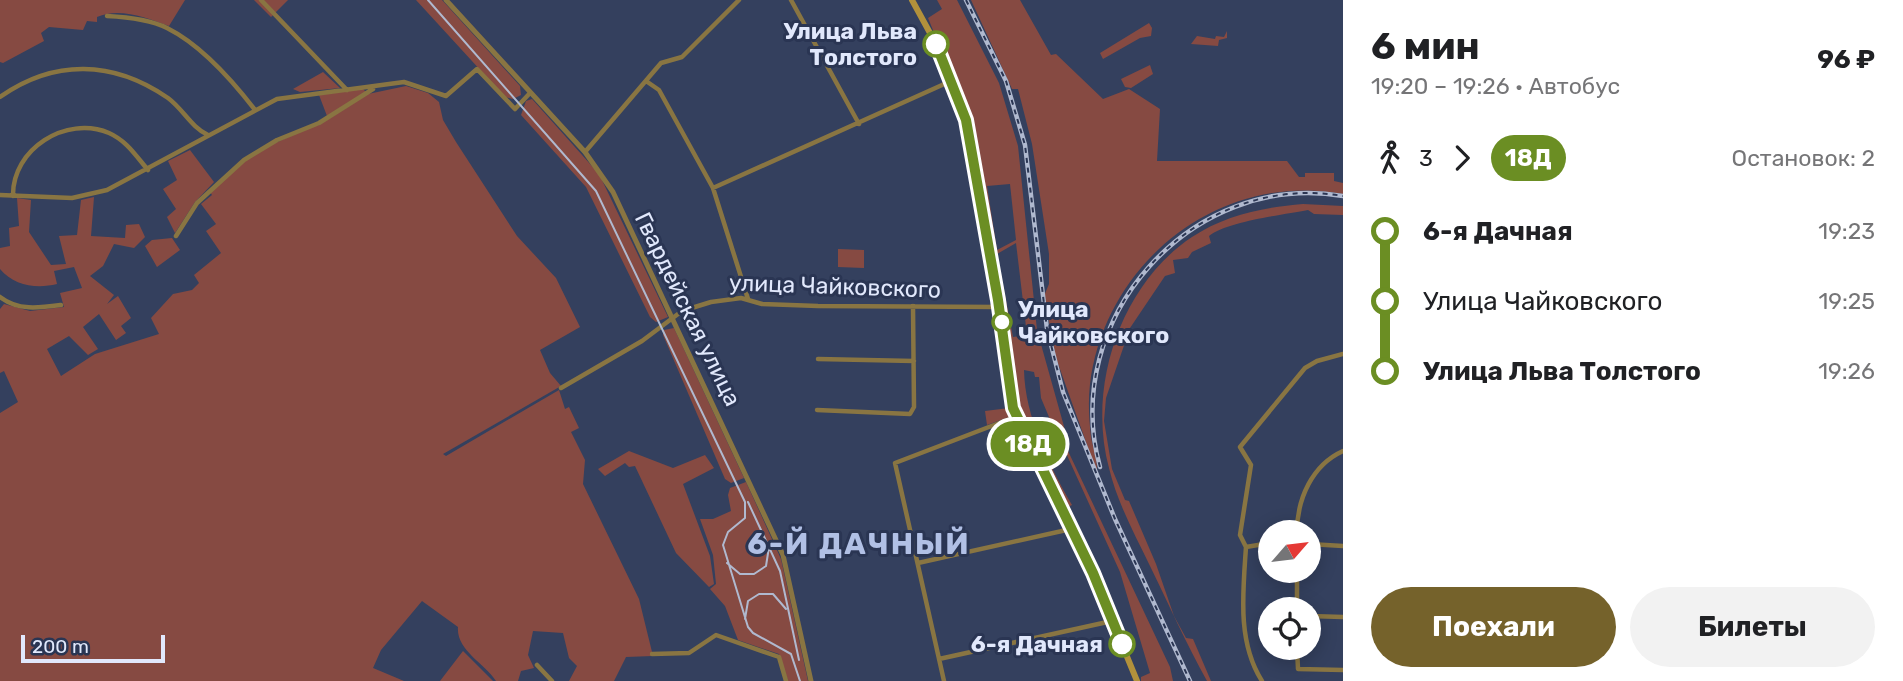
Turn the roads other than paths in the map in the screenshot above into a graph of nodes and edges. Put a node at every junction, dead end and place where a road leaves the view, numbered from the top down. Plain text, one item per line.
1 (261, 0) edge
2 (446, 0) edge
3 (738, 0) edge
4 (791, 0) edge
5 (912, 0) edge
6 (107, 16) dead end
7 (646, 81) junction
8 (952, 81) junction
9 (373, 89) junction
10 (348, 90) junction
11 (530, 93) junction
12 (0, 97) edge
13 (255, 110) junction
14 (859, 124) junction
15 (209, 135) junction
16 (585, 152) junction
17 (148, 170) junction
18 (713, 188) junction
19 (0, 195) edge
20 (13, 196) junction
21 (176, 236) dead end
22 (0, 297) edge
23 (748, 299) junction
24 (61, 305) dead end
25 (913, 306) junction
26 (999, 307) junction
27 (674, 318) junction
28 (1343, 354) edge
29 (818, 359) dead end
30 (914, 360) junction
31 (561, 388) dead end
32 (817, 410) dead end
33 (1015, 417) junction
34 (1343, 451) edge
35 (1298, 520) edge
36 (1072, 529) junction
37 (1258, 545) edge
38 (1321, 545) edge
39 (1343, 546) edge
40 (1245, 547) junction
41 (918, 564) junction
42 (1321, 616) edge
43 (1343, 617) edge
44 (1113, 621) junction
45 (653, 654) dead end
46 (939, 659) junction
47 (1297, 660) edge
48 (537, 665) dead end
49 (1343, 670) edge
50 (552, 681) edge
51 (786, 681) edge
52 (811, 681) edge
53 (944, 681) edge
54 (1137, 681) edge
55 (1262, 681) edge

1 - 10 street
2 - 11 street, Гвардейская улица
3 - 7 street
4 - 14 street
5 - 8 main road
6 - 13 street
7 - 16 street
7 - 18 street
8 - 14 street
8 - 26 main road
9 - 10 street
9 - 11 street
9 - 21 street
10 - 13 street
11 - 16 street, Гвардейская улица
12 - 15 street
13 - 15 street
14 - 18 street
15 - 17 street
16 - 27 street, Гвардейская улица
17 - 20 street
17 - 20 street
18 - 23 street
19 - 20 street
22 - 24 street
23 - 25 street, улица Чайковского
23 - 27 street, улица Чайковского
25 - 26 street, улица Чайковского
25 - 30 street
26 - 33 main road
27 - 31 street, улица Чайковского
27 - 52 street, Гвардейская улица
28 - 40 street
29 - 30 street
30 - 32 street
33 - 36 main road
33 - 41 street
34 - 35 street
36 - 41 street
36 - 44 main road
37 - 40 street
38 - 39 street
40 - 55 street
41 - 46 street
42 - 43 street
44 - 46 street
44 - 54 main road
45 - 51 street
46 - 53 street
47 - 49 street
48 - 50 street

